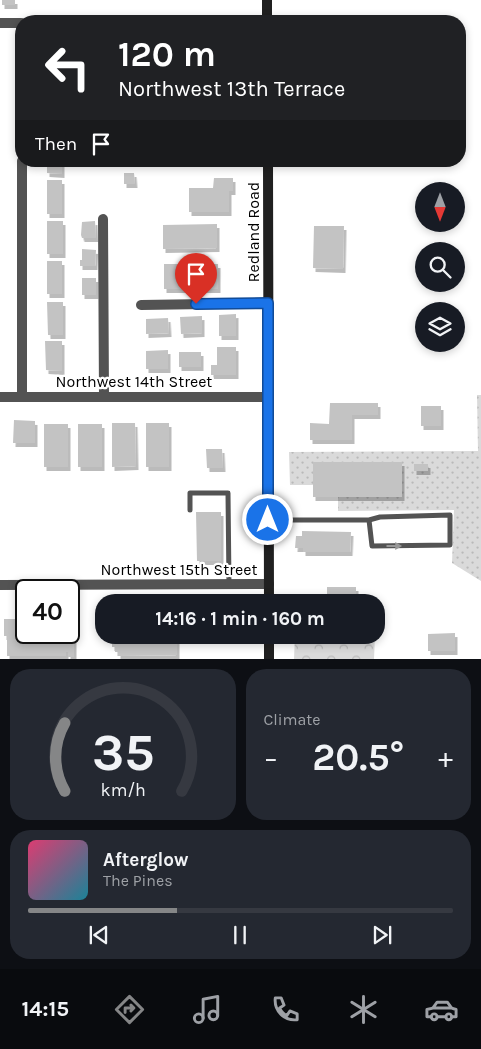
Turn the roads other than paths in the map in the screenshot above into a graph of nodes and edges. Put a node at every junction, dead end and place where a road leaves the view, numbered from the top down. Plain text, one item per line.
1 (267, 0) edge
2 (267, 15) edge
3 (0, 23) edge
4 (15, 23) edge
5 (22, 167) edge
6 (268, 167) edge
7 (104, 219) dead end
8 (268, 303) junction
9 (141, 305) dead end
10 (22, 396) junction
11 (104, 396) junction
12 (0, 397) edge
13 (268, 397) junction
14 (190, 510) dead end
15 (268, 520) junction
16 (369, 520) junction
17 (229, 584) junction
18 (269, 584) junction
19 (0, 585) edge
20 (269, 594) edge
21 (269, 644) edge
22 (269, 659) edge

1 - 2 street
3 - 4 street
5 - 10 street
6 - 8 street, Redland Road
7 - 11 street
8 - 9 street
8 - 13 street, Redland Road
10 - 11 street, Northwest 14th Street
10 - 12 street, Northwest 14th Street
11 - 13 street, Northwest 14th Street
13 - 15 street, Redland Road
14 - 17 lane
15 - 16 lane
15 - 18 street, Redland Road
16 -> 16 lane
17 - 18 street, Northwest 15th Street
17 - 19 street, Northwest 15th Street
18 - 20 street, Redland Road
21 - 22 street

